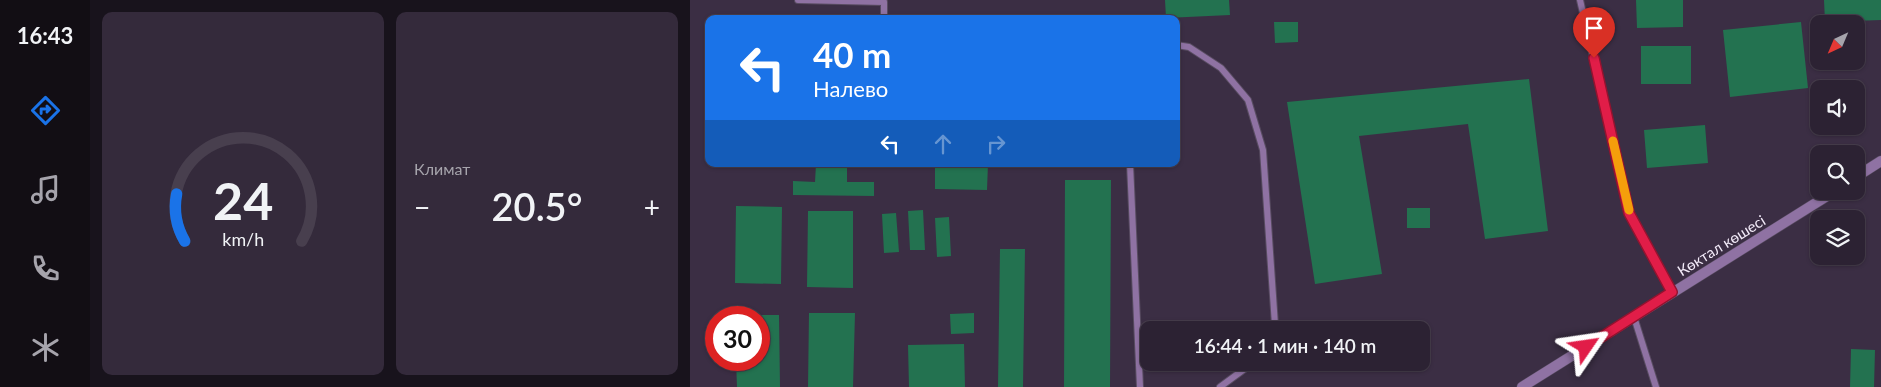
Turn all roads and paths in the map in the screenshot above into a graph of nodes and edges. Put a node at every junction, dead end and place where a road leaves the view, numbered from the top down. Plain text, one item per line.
1 (798, 0) edge
2 (1580, 0) edge
3 (884, 15) edge
4 (1180, 46) edge
5 (1881, 161) edge
6 (1130, 167) edge
7 (1865, 171) edge
8 (1820, 200) edge
9 (1672, 292) junction
10 (1634, 317) junction
11 (1276, 321) edge
12 (1242, 371) edge
13 (1140, 387) edge
14 (1220, 387) edge
15 (1522, 387) edge
16 (1656, 387) edge

1 - 3 lane
2 - 9 lane
4 - 11 lane
5 - 7 street
6 - 13 lane
8 - 9 street, Көктал көшесі
9 - 10 street, Көктал көшесі
10 - 15 street, Көктал көшесі
10 - 16 lane
12 - 14 lane

